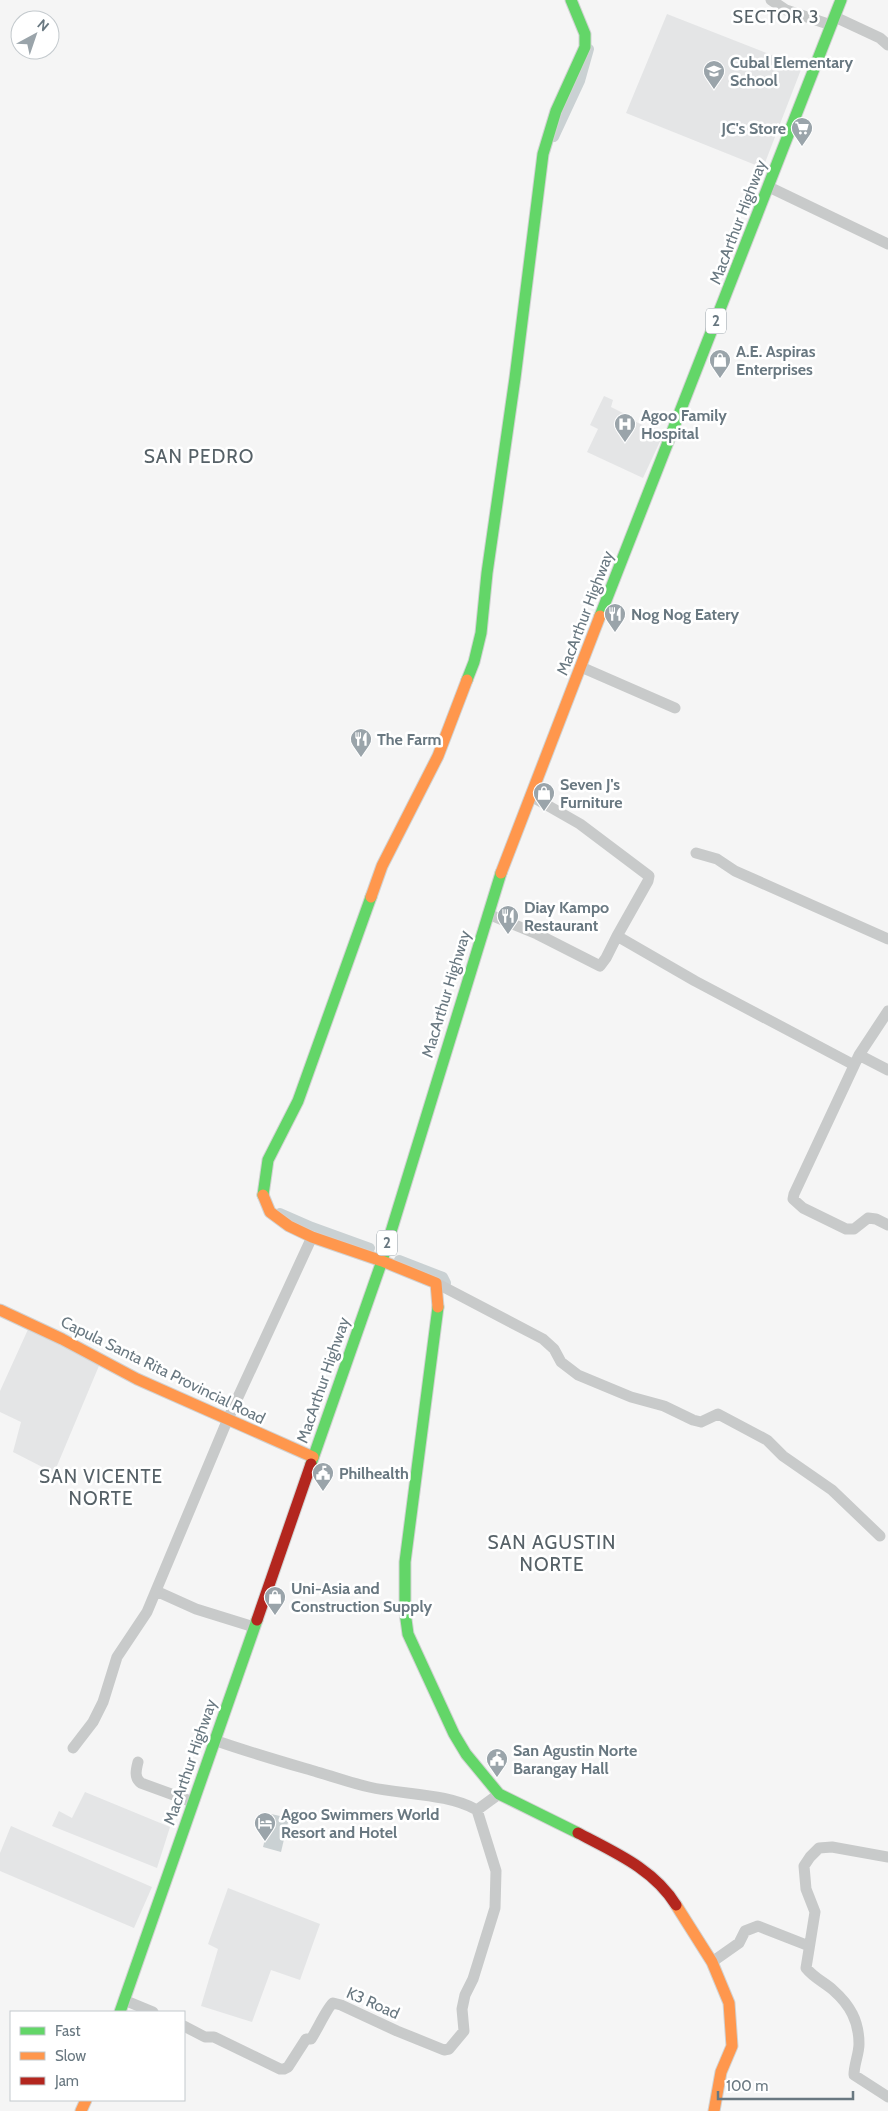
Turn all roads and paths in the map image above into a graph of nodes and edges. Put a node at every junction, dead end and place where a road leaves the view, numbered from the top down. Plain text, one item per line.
1 (571, 0) edge
2 (770, 0) edge
3 (842, 0) edge
4 (833, 21) junction
5 (888, 45) edge
6 (769, 187) junction
7 (888, 244) edge
8 (581, 667) junction
9 (675, 708) dead end
10 (531, 796) junction
11 (696, 853) dead end
12 (488, 914) junction
13 (617, 936) junction
14 (888, 938) edge
15 (888, 1011) edge
16 (856, 1060) junction
17 (888, 1070) edge
18 (888, 1225) edge
19 (312, 1237) junction
20 (382, 1261) junction
21 (436, 1283) junction
22 (0, 1310) edge
23 (227, 1421) junction
24 (313, 1457) junction
25 (880, 1536) dead end
26 (156, 1590) junction
27 (254, 1627) junction
28 (214, 1740) junction
29 (73, 1748) dead end
30 (138, 1762) dead end
31 (499, 1794) junction
32 (193, 1802) junction
33 (477, 1810) junction
34 (888, 1858) edge
35 (809, 1946) junction
36 (712, 1962) junction
37 (124, 2000) junction
38 (120, 2011) edge
39 (151, 2011) edge
40 (185, 2027) edge
41 (888, 2097) edge
42 (714, 2111) edge

1 - 19 main road
2 - 4 street
3 - 4 main road, MacArthur Highway / 2
4 - 5 street
4 - 6 main road, MacArthur Highway / 2
6 - 7 street
6 - 8 main road, MacArthur Highway / 2
8 - 9 street
8 - 10 main road, MacArthur Highway / 2
10 - 12 main road, MacArthur Highway / 2
10 - 13 street
11 - 14 street
12 - 13 street
12 - 20 main road, MacArthur Highway / 2
13 - 16 street
15 - 16 street
16 - 17 street
16 - 18 street
19 - 20 main road
19 - 23 street
20 - 21 main road
20 - 24 main road, MacArthur Highway / 2
21 - 25 street
21 - 31 main road
22 - 23 main road, Capula Santa Rita Provincial Road
23 - 24 main road, Capula Santa Rita Provincial Road
23 - 26 street
24 - 27 main road, MacArthur Highway / 2
26 - 27 street
26 - 29 street
27 - 28 main road, MacArthur Highway / 2
28 - 32 main road, MacArthur Highway / 2
28 - 33 street
30 - 32 street
31 - 33 street
31 - 36 main road
32 - 37 main road, MacArthur Highway / 2
33 - 40 street, K3 Road
34 - 35 street
35 - 36 street
35 - 41 street
36 - 42 main road
37 - 38 main road, MacArthur Highway / 2
37 - 39 street

